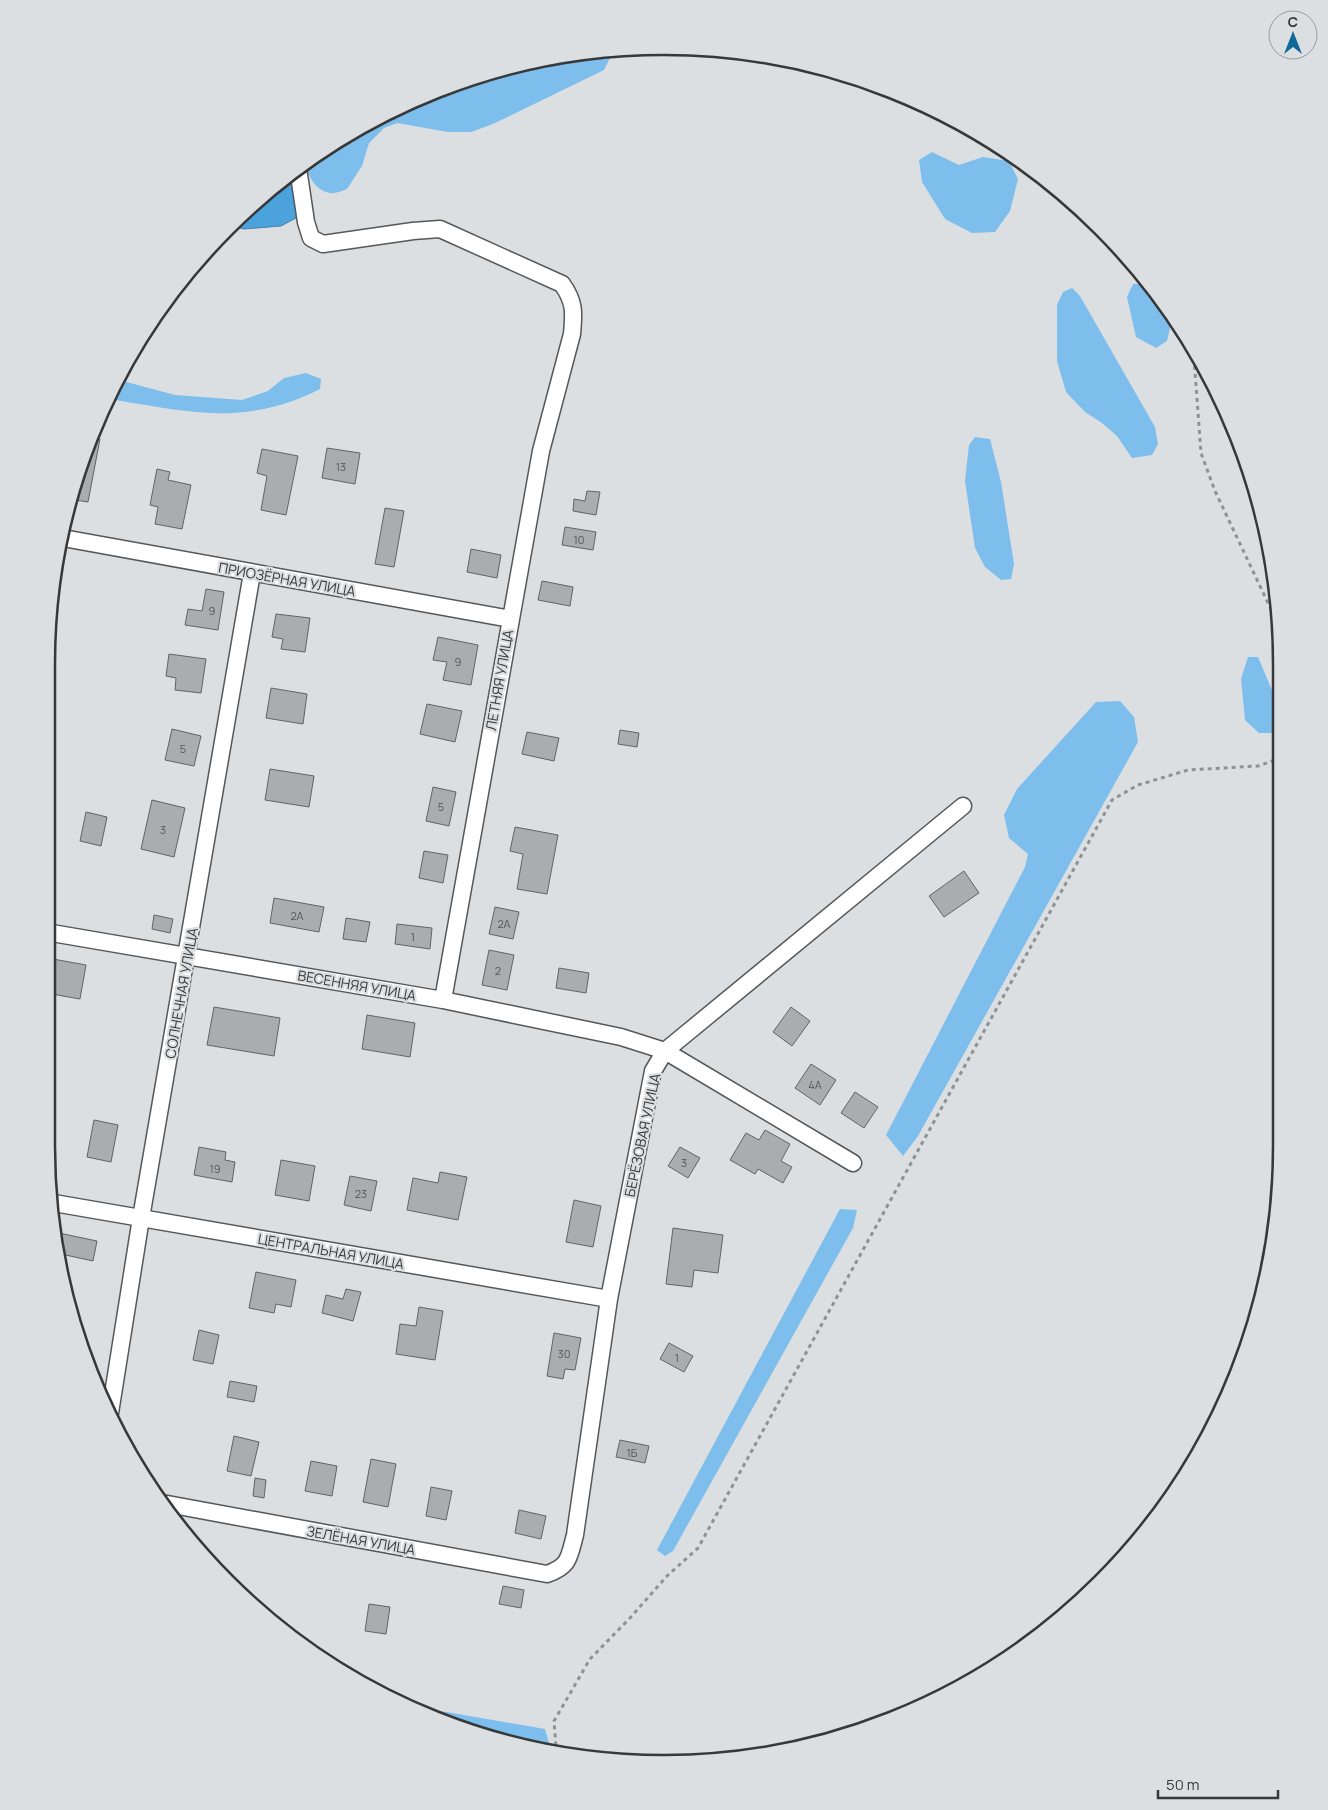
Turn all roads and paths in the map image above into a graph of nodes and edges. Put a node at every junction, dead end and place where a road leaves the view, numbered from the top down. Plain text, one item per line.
1 (299, 177) edge
2 (1195, 367) edge
3 (68, 539) edge
4 (252, 573) junction
5 (1270, 608) edge
6 (510, 619) junction
7 (1273, 761) edge
8 (963, 806) dead end
9 (55, 934) edge
10 (187, 956) junction
11 (443, 1000) junction
12 (665, 1051) junction
13 (853, 1163) dead end
14 (58, 1204) edge
15 (141, 1218) junction
16 (609, 1299) junction
17 (112, 1402) edge
18 (173, 1505) edge
19 (560, 1569) joint
20 (556, 1745) edge

1 - 6 street, ЛЕТНЯЯ УЛИЦА
2 - 5 path
3 - 4 street, ПРИОЗЁРНАЯ УЛИЦА
4 - 6 street, ПРИОЗЁРНАЯ УЛИЦА
4 - 10 street, СОЛНЕЧНАЯ УЛИЦА
6 - 11 street, ЛЕТНЯЯ УЛИЦА
7 - 20 path
8 - 12 street, БЕРЁЗОВАЯ УЛИЦА
9 - 10 street, ВЕСЕННЯЯ УЛИЦА
10 - 11 street, ВЕСЕННЯЯ УЛИЦА
10 - 15 street, СОЛНЕЧНАЯ УЛИЦА
11 - 12 street, ВЕСЕННЯЯ УЛИЦА
12 - 13 street, ВЕСЕННЯЯ УЛИЦА
12 - 16 street, БЕРЁЗОВАЯ УЛИЦА
14 - 15 street, ЦЕНТРАЛЬНАЯ УЛИЦА
15 - 16 street, ЦЕНТРАЛЬНАЯ УЛИЦА
15 - 17 street, СОЛНЕЧНАЯ УЛИЦА
16 - 19 street, БЕРЁЗОВАЯ УЛИЦА
18 - 19 street, ЗЕЛЁНАЯ УЛИЦА

